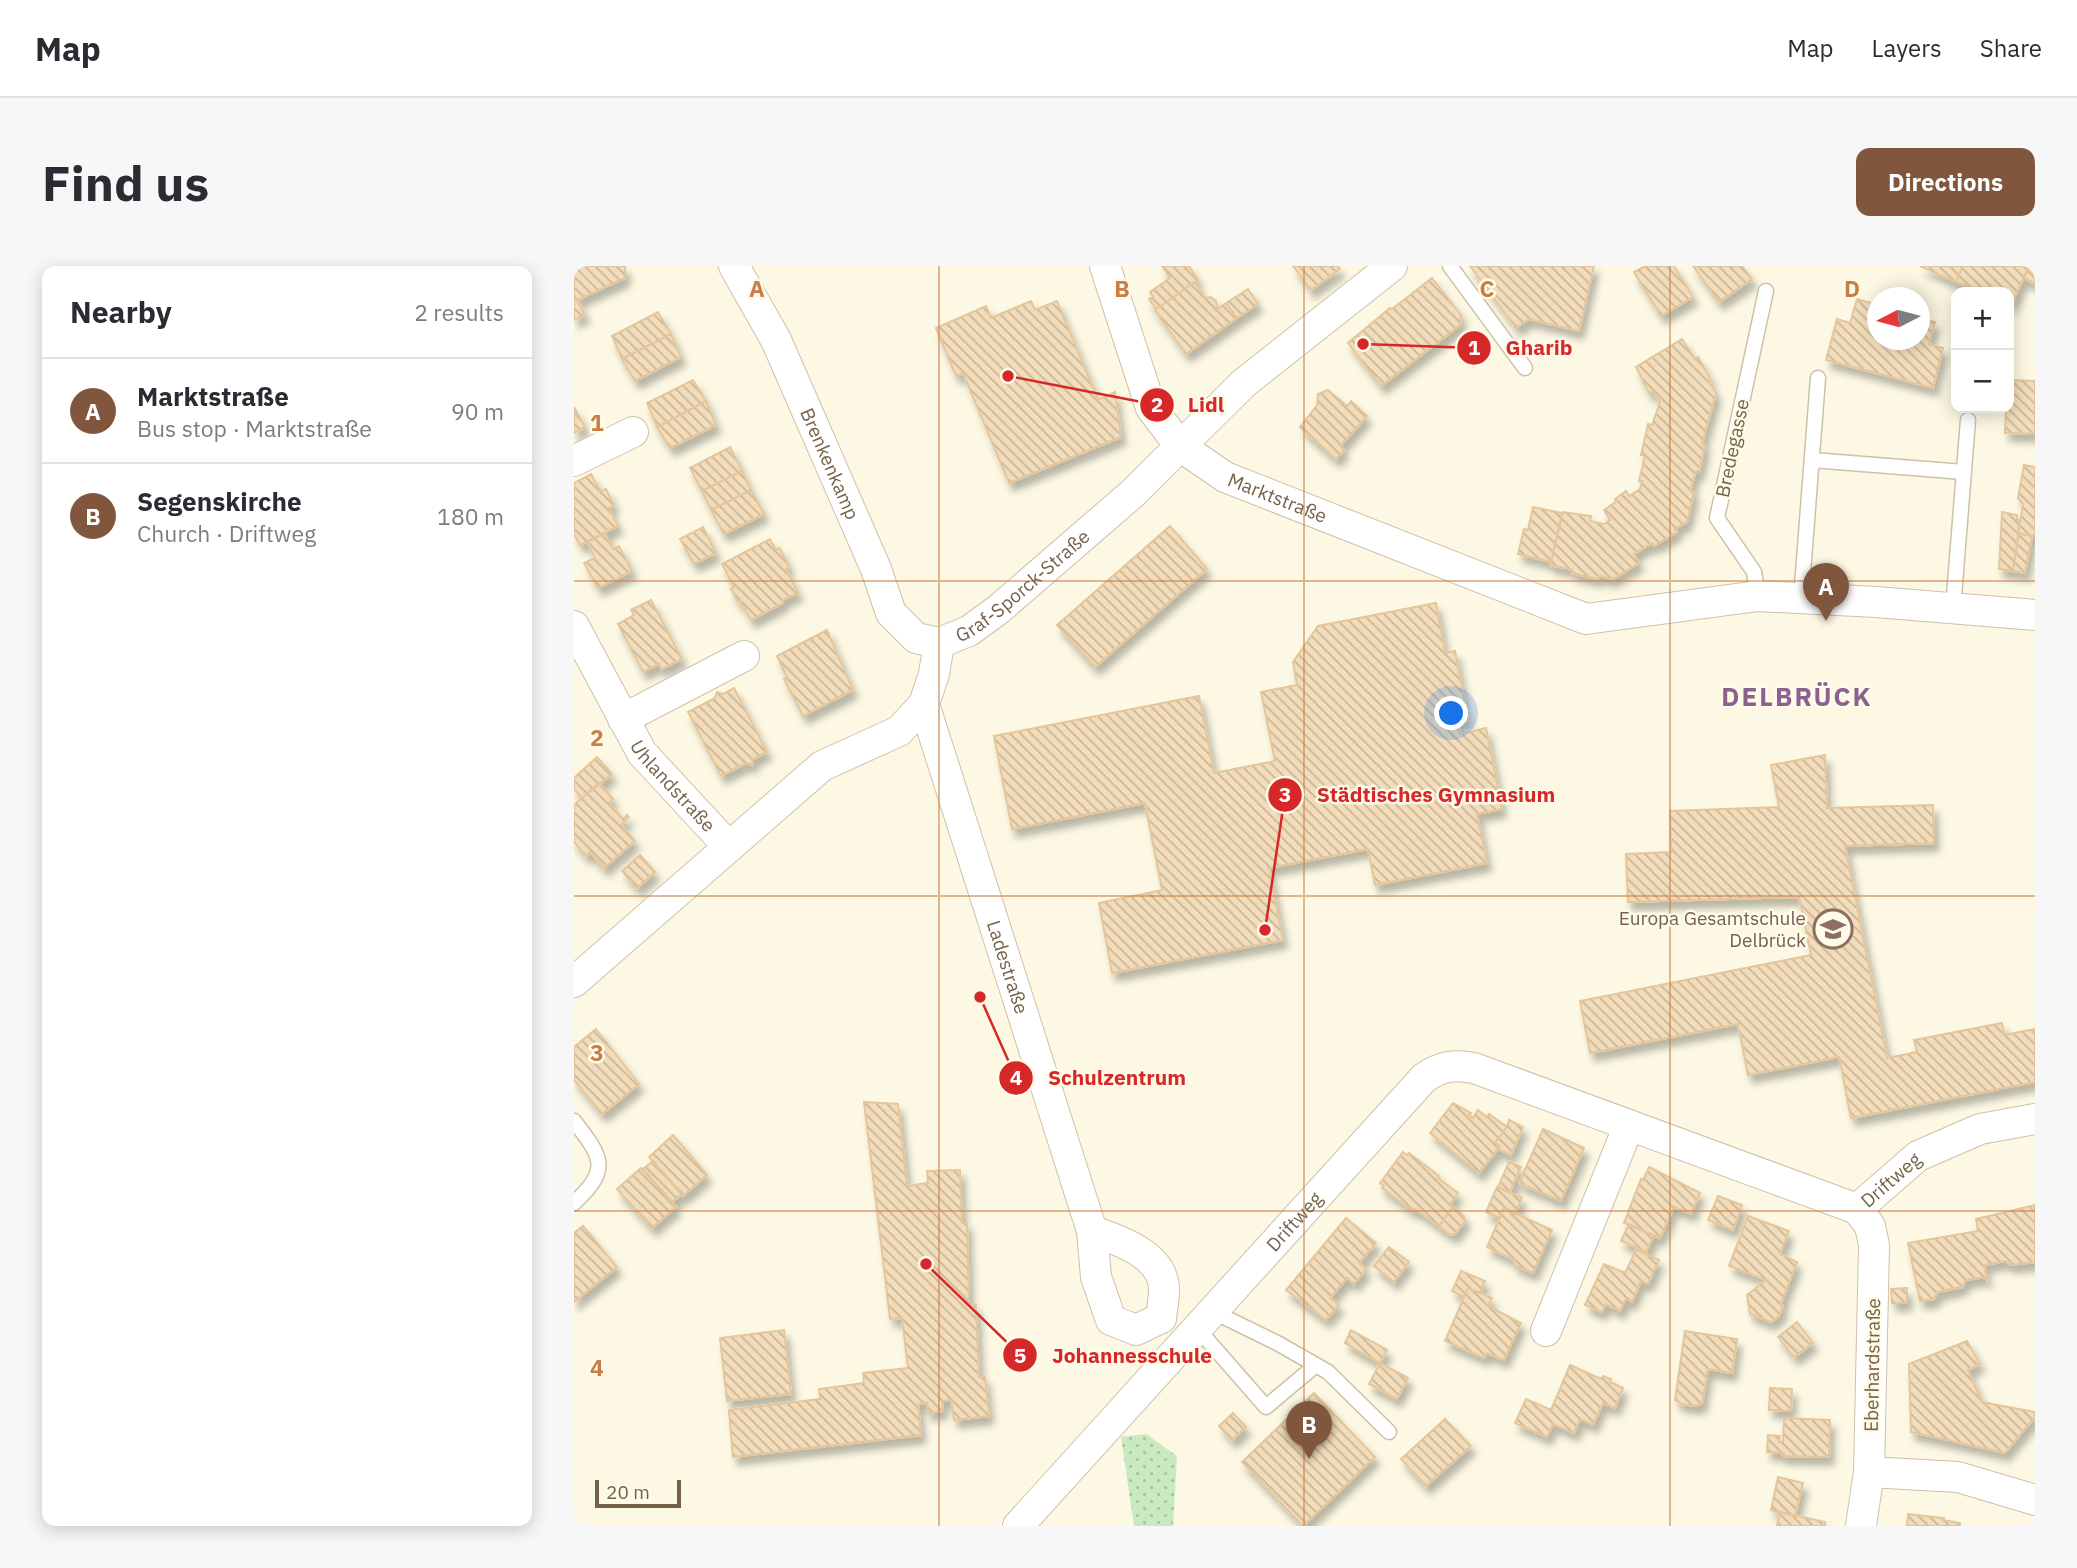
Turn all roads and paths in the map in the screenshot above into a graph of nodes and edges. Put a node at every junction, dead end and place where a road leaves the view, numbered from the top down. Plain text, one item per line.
1 (734, 266) edge
2 (1105, 266) edge
3 (1392, 266) edge
4 (1450, 266) edge
5 (1766, 291) dead end
6 (1525, 368) dead end
7 (1818, 377) dead end
8 (1968, 419) dead end
9 (632, 432) dead end
10 (1180, 446) junction
11 (1812, 460) junction
12 (574, 461) edge
13 (1964, 472) junction
14 (1758, 596) junction
15 (1801, 598) junction
16 (1953, 609) junction
17 (2035, 615) edge
18 (574, 626) edge
19 (939, 643) junction
20 (744, 656) dead end
21 (924, 704) junction
22 (623, 719) junction
23 (729, 847) junction
24 (574, 982) edge
25 (2035, 1119) edge
26 (574, 1121) edge
27 (1629, 1125) junction
28 (574, 1203) edge
29 (1857, 1209) junction
30 (1092, 1231) junction
31 (1161, 1318) junction
32 (1198, 1326) junction
33 (1546, 1331) dead end
34 (1316, 1365) junction
35 (1389, 1432) dead end
36 (1869, 1472) junction
37 (2035, 1500) edge
38 (1018, 1526) edge
39 (1861, 1526) edge

1 - 19 street, Brenkenkamp
2 - 10 street, Marktstraße
3 - 10 street, Graf-Sporck-Straße
4 - 6 lane
5 - 14 lane, Bredegasse
7 - 11 lane
8 - 13 lane
9 - 12 street
10 - 14 street, Marktstraße
10 - 19 street, Graf-Sporck-Straße
11 - 13 lane
11 - 15 lane
13 - 16 lane
14 - 15 street, Marktstraße
15 - 16 street, Marktstraße
16 - 17 street, Marktstraße
18 - 22 street, Uhlandstraße
19 - 21 street, Graf-Sporck-Straße
20 - 22 street, Uhlandstraße
21 - 23 street, Graf-Sporck-Straße
21 - 30 street, Ladestraße
22 - 23 street, Uhlandstraße
23 - 24 street, Graf-Sporck-Straße
25 - 29 street, Driftweg
26 - 28 lane
27 - 29 street, Driftweg
27 - 32 street, Driftweg
27 - 33 street
29 - 36 street, Eberhardstraße
30 - 31 street
30 - 31 street, Ladestraße
31 - 32 street
32 - 34 lane
32 - 34 lane
32 - 38 street, Driftweg
34 - 35 lane
36 - 37 street
36 - 39 street, Eberhardstraße

